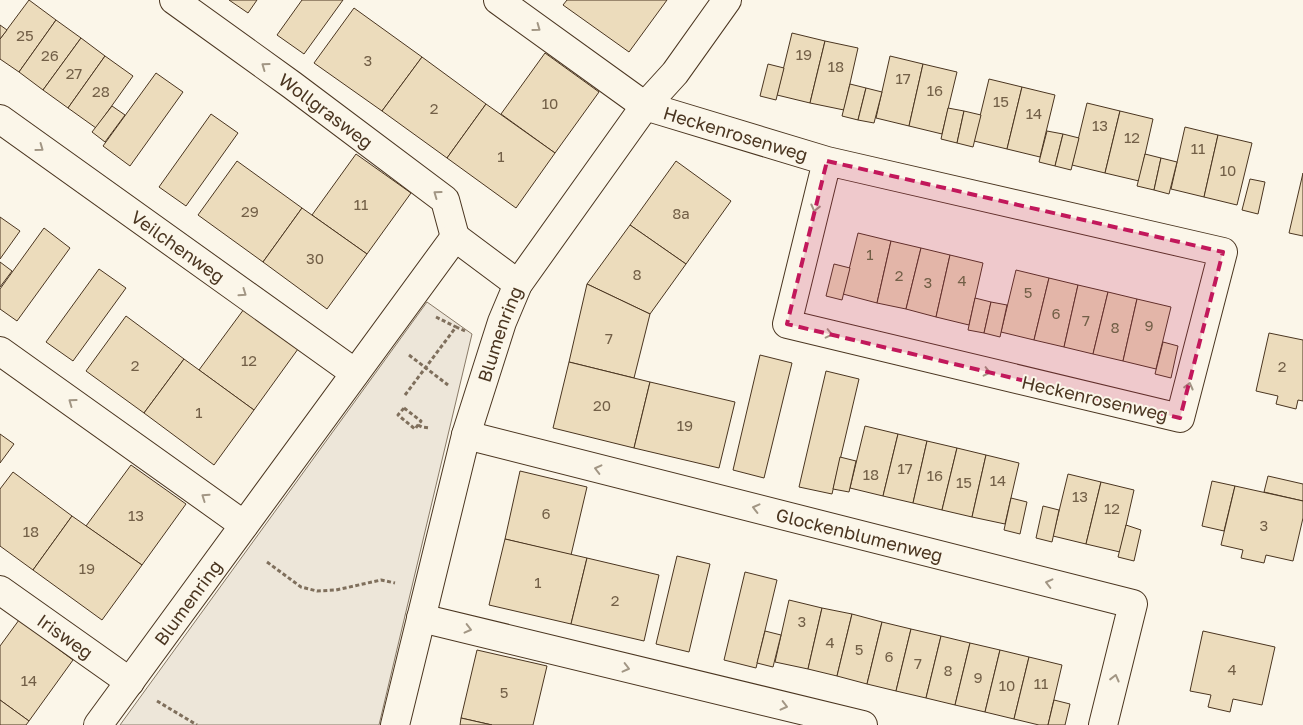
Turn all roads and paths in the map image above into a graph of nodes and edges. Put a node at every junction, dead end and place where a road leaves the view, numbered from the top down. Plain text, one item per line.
1 (174, 0) edge
2 (498, 0) edge
3 (727, 0) edge
4 (645, 106) junction
5 (0, 119) edge
6 (827, 161) junction
7 (455, 238) junction
8 (518, 284) junction
9 (469, 332) dead end
10 (0, 350) edge
11 (404, 350) dead end
12 (426, 367) junction
13 (355, 373) junction
14 (452, 388) dead end
15 (405, 395) dead end
16 (418, 424) junction
17 (430, 428) dead end
18 (466, 435) junction
19 (244, 525) junction
20 (267, 562) dead end
21 (396, 584) dead end
22 (0, 590) edge
23 (421, 618) junction
24 (130, 682) junction
25 (98, 725) edge
26 (197, 725) edge
27 (395, 725) edge
28 (863, 725) edge
29 (1103, 725) edge

7 -> 1 street, Wollgrasweg
2 -> 4 street
3 - 4 street, Blumenring
4 - 6 street, Heckenrosenweg
4 - 8 street, Blumenring
5 -> 13 street, Veilchenweg
6 -> 6 street, Heckenrosenweg
7 - 8 street
7 - 13 street, Blumenring
8 - 18 street, Blumenring
9 - 12 path
19 -> 10 street
11 - 12 path
12 - 14 path
12 - 15 path
13 - 19 street, Blumenring
16 - 16 path
16 - 17 path
18 - 23 street, Blumenring
29 -> 18 street, Glockenblumenweg
19 - 24 street, Blumenring
20 - 21 path
22 - 24 street, Irisweg
23 - 27 street, Blumenring
23 -> 28 street
24 - 25 street, Blumenring
24 - 26 path

